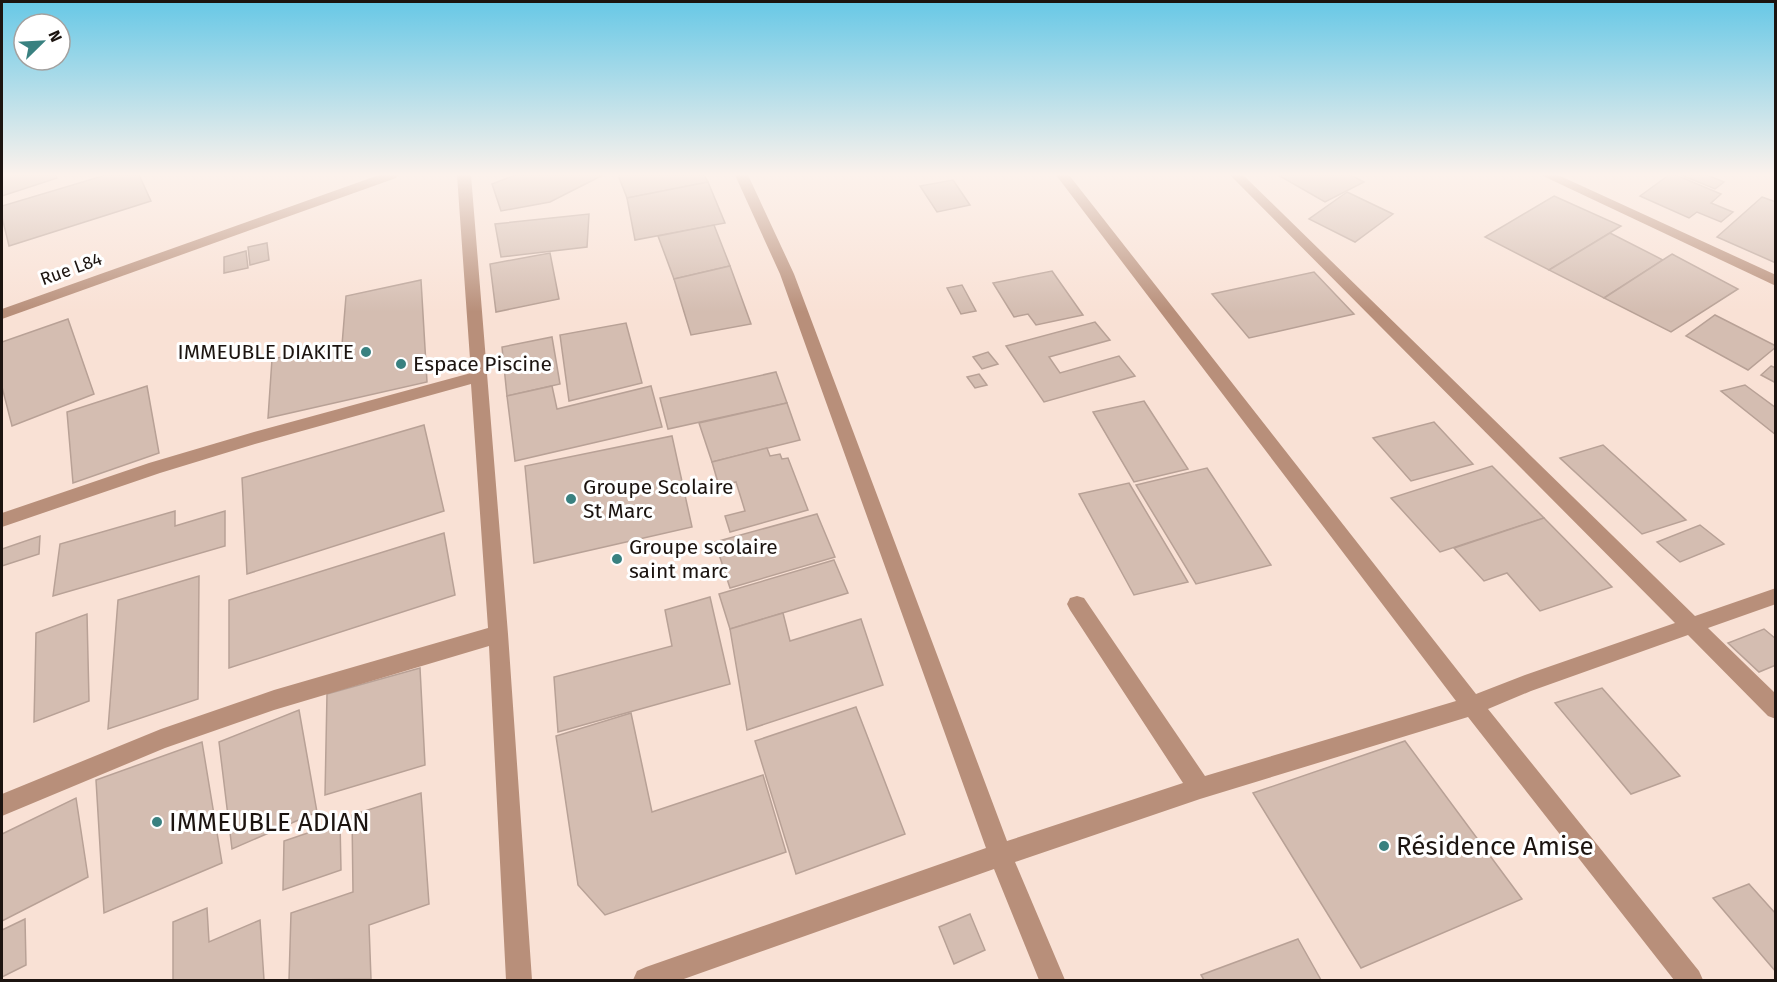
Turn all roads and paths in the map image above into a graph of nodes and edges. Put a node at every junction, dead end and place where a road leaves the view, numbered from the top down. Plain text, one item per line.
1 (234, 221) edge
2 (263, 221) edge
3 (467, 221) edge
4 (762, 221) edge
5 (1097, 221) edge
6 (1282, 221) edge
7 (1648, 221) edge
8 (1776, 280) edge
9 (2, 301) edge
10 (2, 314) edge
11 (477, 376) junction
12 (2, 520) edge
13 (1776, 596) edge
14 (1077, 604) dead end
15 (1692, 627) junction
16 (498, 634) junction
17 (1472, 706) junction
18 (1776, 709) edge
19 (1200, 788) junction
20 (2, 805) edge
21 (1000, 855) junction
22 (519, 981) edge
23 (646, 981) edge
24 (1052, 981) edge
25 (1690, 981) edge

1 - 9 street, Rue L84
2 - 10 street, Rue L84
3 - 11 street
4 - 21 street
5 - 17 street
6 - 15 street
7 - 8 street
11 - 12 street
11 - 16 street
13 - 15 street
14 - 19 street
15 - 17 street
15 - 18 street
16 - 20 street
16 - 22 street
17 - 19 street
17 - 25 street
19 - 21 street
21 - 23 street
21 - 24 street

